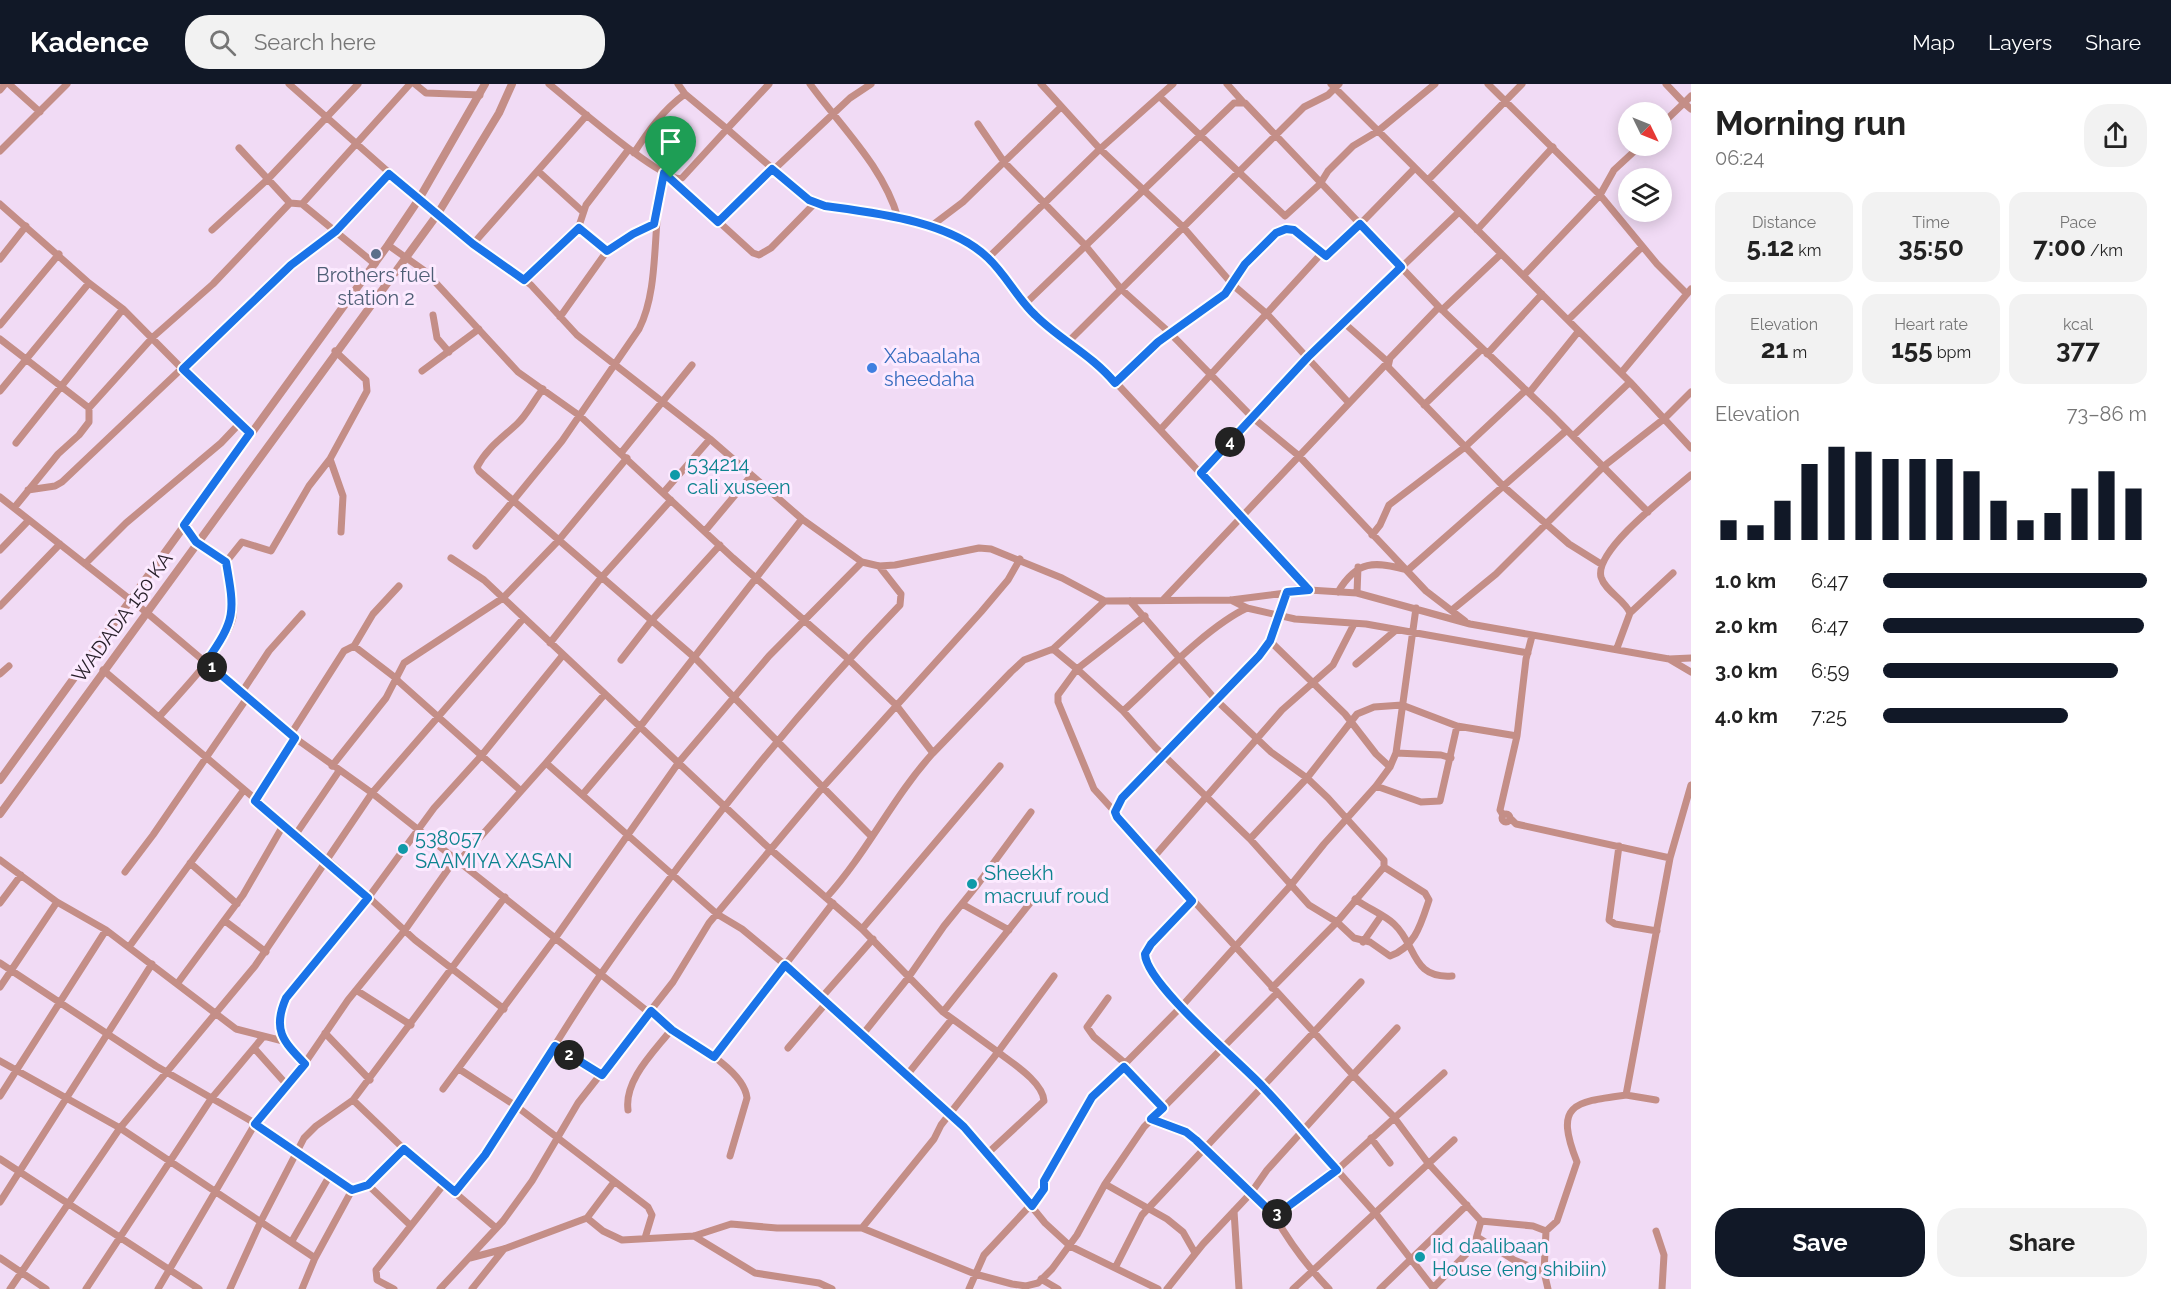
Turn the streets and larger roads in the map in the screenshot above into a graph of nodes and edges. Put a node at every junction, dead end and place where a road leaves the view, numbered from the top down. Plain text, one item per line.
1 (7, 84) edge
2 (68, 84) edge
3 (289, 84) edge
4 (302, 84) edge
5 (358, 84) edge
6 (410, 84) edge
7 (415, 84) edge
8 (485, 84) edge
9 (512, 84) edge
10 (549, 84) edge
11 (678, 84) edge
12 (769, 84) edge
13 (810, 84) edge
14 (871, 84) edge
15 (1041, 84) edge
16 (1173, 84) edge
17 (1227, 84) edge
18 (1435, 84) edge
19 (1488, 84) edge
20 (1522, 84) edge
21 (1666, 84) edge
22 (1335, 85) edge
23 (0, 90) edge
24 (296, 90) junction
25 (480, 94) junction
26 (685, 94) junction
27 (1691, 96) edge
28 (1161, 98) junction
29 (1506, 101) junction
30 (1244, 102) junction
31 (1684, 103) junction
32 (1060, 107) junction
33 (1691, 109) edge
34 (40, 112) junction
35 (1672, 114) edge
36 (587, 115) junction
37 (832, 115) junction
38 (326, 117) junction
39 (978, 124) dead end
40 (727, 129) junction
41 (1378, 131) junction
42 (1200, 135) junction
43 (1276, 135) junction
44 (356, 143) junction
45 (1553, 147) junction
46 (239, 148) dead end
47 (1100, 149) junction
48 (632, 151) junction
49 (0, 152) edge
50 (1629, 156) edge
51 (1004, 162) junction
52 (1415, 168) junction
53 (772, 169) junction
54 (538, 171) junction
55 (1239, 171) junction
56 (664, 173) junction
57 (389, 174) junction
58 (671, 178) junction
59 (268, 179) junction
60 (1428, 180) junction
61 (1321, 183) junction
62 (1144, 189) junction
63 (1600, 195) junction
64 (419, 199) junction
65 (816, 202) junction
66 (290, 203) junction
67 (0, 204) edge
68 (302, 204) junction
69 (1044, 205) junction
70 (582, 211) junction
71 (1459, 212) junction
72 (437, 215) junction
73 (898, 218) junction
74 (718, 222) junction
75 (654, 224) junction
76 (1360, 224) junction
77 (26, 226) junction
78 (930, 226) junction
79 (1184, 227) junction
80 (579, 228) junction
81 (212, 230) dead end
82 (1477, 230) junction
83 (336, 231) junction
84 (473, 244) junction
85 (1084, 244) junction
86 (388, 245) junction
87 (1642, 247) junction
88 (607, 251) junction
89 (59, 254) junction
90 (1321, 254) junction
91 (1501, 254) junction
92 (404, 257) junction
93 (988, 258) junction
94 (0, 259) edge
95 (375, 264) junction
96 (1401, 267) junction
97 (1524, 275) junction
98 (524, 280) junction
99 (89, 283) junction
100 (1233, 285) junction
101 (1121, 289) junction
102 (1689, 292) edge
103 (1542, 294) junction
104 (1025, 304) junction
105 (123, 309) junction
106 (1440, 309) junction
107 (433, 315) dead end
108 (1268, 315) junction
109 (560, 316) junction
110 (1568, 320) junction
111 (1343, 322) junction
112 (0, 325) edge
113 (479, 329) junction
114 (1578, 332) junction
115 (1170, 333) junction
116 (153, 337) junction
117 (0, 339) edge
118 (1068, 342) junction
119 (335, 351) junction
120 (449, 352) junction
121 (1484, 352) junction
122 (1308, 357) junction
123 (26, 359) junction
124 (1388, 362) junction
125 (615, 364) junction
126 (693, 365) dead end
127 (183, 369) junction
128 (422, 371) dead end
129 (1621, 373) junction
130 (1210, 377) junction
131 (1630, 382) junction
132 (1115, 383) junction
133 (60, 386) junction
134 (543, 389) junction
135 (0, 391) edge
136 (1527, 392) junction
137 (1691, 392) edge
138 (664, 402) junction
139 (1348, 403) junction
140 (1424, 405) junction
141 (89, 408) junction
142 (580, 416) junction
143 (1252, 417) junction
144 (1665, 418) junction
145 (240, 423) junction
146 (1160, 430) junction
147 (1567, 430) junction
148 (250, 433) junction
149 (1573, 436) junction
150 (710, 440) junction
151 (15, 443) dead end
152 (1465, 447) junction
153 (1691, 448) edge
154 (624, 455) junction
155 (1299, 456) junction
156 (330, 459) junction
157 (1604, 466) junction
158 (1201, 473) junction
159 (1691, 475) edge
160 (751, 476) junction
161 (1503, 486) junction
162 (28, 490) junction
163 (663, 493) junction
164 (514, 498) junction
165 (671, 500) junction
166 (2, 501) edge
167 (14, 508) junction
168 (1648, 512) junction
169 (1240, 515) junction
170 (802, 519) junction
171 (29, 520) junction
172 (1548, 524) junction
173 (184, 525) junction
174 (705, 531) junction
175 (342, 532) dead end
176 (1372, 535) junction
177 (558, 541) junction
178 (196, 542) junction
179 (60, 544) junction
180 (720, 545) junction
181 (476, 546) dead end
182 (0, 550) edge
183 (451, 558) dead end
184 (1020, 560) junction
185 (226, 562) junction
186 (862, 562) junction
187 (85, 564) junction
188 (1600, 564) junction
189 (879, 566) junction
190 (1359, 567) junction
191 (1408, 570) junction
192 (1673, 573) dead end
193 (757, 577) junction
194 (601, 578) junction
195 (399, 586) dead end
196 (1309, 590) junction
197 (1287, 592) junction
198 (1338, 592) junction
199 (1357, 593) junction
200 (503, 598) junction
201 (130, 600) junction
202 (1163, 600) junction
203 (1230, 600) junction
204 (1105, 601) junction
205 (1130, 601) junction
206 (0, 606) edge
207 (1247, 608) junction
208 (1416, 608) junction
209 (1452, 610) junction
210 (146, 612) junction
211 (1630, 613) junction
212 (302, 614) dead end
213 (1277, 614) junction
214 (1144, 616) junction
215 (523, 619) junction
216 (651, 620) junction
217 (805, 620) junction
218 (1354, 624) junction
219 (1470, 624) junction
220 (1396, 630) junction
221 (1411, 634) junction
222 (1532, 636) junction
223 (1270, 641) junction
224 (550, 643) junction
225 (354, 646) junction
226 (1617, 648) junction
227 (1053, 649) junction
228 (1528, 653) junction
229 (563, 655) junction
230 (694, 657) junction
231 (1181, 658) junction
232 (1691, 658) edge
233 (848, 659) junction
234 (1669, 659) junction
235 (621, 660) dead end
236 (206, 662) junction
237 (1356, 664) dead end
238 (9, 666) dead end
239 (1077, 669) junction
240 (103, 670) junction
241 (1691, 672) edge
242 (0, 674) edge
243 (397, 679) junction
244 (1313, 682) junction
245 (245, 695) junction
246 (604, 695) junction
247 (733, 698) junction
248 (1215, 699) junction
249 (896, 705) junction
250 (1402, 705) junction
251 (1123, 711) junction
252 (159, 717) junction
253 (437, 717) junction
254 (1351, 722) junction
255 (1457, 726) junction
256 (639, 728) junction
257 (293, 736) junction
258 (1517, 736) junction
259 (1258, 740) junction
260 (777, 743) junction
261 (933, 753) junction
262 (1396, 753) junction
263 (482, 755) junction
264 (1165, 756) junction
265 (1451, 758) junction
266 (206, 759) junction
267 (679, 762) junction
268 (546, 763) junction
269 (332, 766) junction
270 (1000, 766) dead end
271 (1390, 767) junction
272 (339, 771) junction
273 (1307, 778) junction
274 (0, 780) edge
275 (1691, 784) edge
276 (1376, 786) junction
277 (823, 787) junction
278 (520, 790) junction
279 (243, 791) junction
280 (372, 793) junction
281 (583, 794) junction
282 (1208, 797) junction
283 (255, 801) junction
284 (725, 806) junction
285 (1031, 812) dead end
286 (1115, 812) junction
287 (0, 814) edge
288 (1348, 819) junction
289 (284, 824) junction
290 (418, 828) junction
291 (296, 834) junction
292 (627, 834) junction
293 (871, 836) junction
294 (1250, 838) junction
295 (1619, 846) junction
296 (770, 849) junction
297 (1153, 858) junction
298 (1670, 858) junction
299 (326, 859) junction
300 (0, 860) edge
301 (457, 860) junction
302 (190, 863) junction
303 (1384, 867) junction
304 (124, 872) dead end
305 (673, 874) junction
306 (21, 875) junction
307 (1291, 885) junction
308 (506, 897) junction
309 (368, 898) junction
310 (1034, 898) dead end
311 (1355, 899) junction
312 (830, 900) junction
313 (1192, 901) junction
314 (57, 902) junction
315 (0, 903) edge
316 (237, 904) junction
317 (962, 904) junction
318 (717, 914) junction
319 (1381, 916) junction
320 (225, 921) junction
321 (1337, 922) junction
322 (862, 929) junction
323 (106, 930) junction
324 (405, 930) junction
325 (1009, 930) junction
326 (1657, 931) junction
327 (556, 938) junction
328 (873, 939) junction
329 (1364, 942) junction
330 (1409, 944) junction
331 (129, 947) junction
332 (1235, 948) junction
333 (266, 952) junction
334 (0, 963) edge
335 (152, 964) junction
336 (785, 965) junction
337 (11, 969) junction
338 (451, 969) junction
339 (600, 975) junction
340 (1054, 975) dead end
341 (1452, 976) dead end
342 (908, 978) junction
343 (1361, 982) dead end
344 (177, 984) junction
345 (0, 987) edge
346 (356, 990) junction
347 (1275, 991) junction
348 (1108, 998) dead end
349 (824, 1000) junction
350 (59, 1001) junction
351 (1181, 1006) junction
352 (504, 1009) junction
353 (651, 1011) junction
354 (944, 1012) junction
355 (216, 1015) junction
356 (952, 1019) junction
357 (411, 1025) junction
358 (1397, 1028) dead end
359 (672, 1030) junction
360 (1314, 1032) junction
361 (108, 1033) junction
362 (325, 1033) junction
363 (863, 1034) junction
364 (263, 1037) junction
365 (283, 1041) junction
366 (555, 1046) junction
367 (254, 1048) junction
368 (788, 1048) dead end
369 (1223, 1048) junction
370 (998, 1052) junction
371 (714, 1057) junction
372 (0, 1061) edge
373 (305, 1064) junction
374 (1125, 1065) junction
375 (459, 1068) junction
376 (17, 1069) junction
377 (166, 1072) junction
378 (1444, 1073) dead end
379 (602, 1075) junction
380 (907, 1075) junction
381 (1353, 1075) junction
382 (370, 1080) junction
383 (287, 1085) junction
384 (1263, 1087) junction
385 (443, 1089) dead end
386 (1626, 1095) junction
387 (0, 1096) edge
388 (67, 1097) junction
389 (212, 1099) junction
390 (353, 1100) junction
391 (1656, 1100) dead end
392 (516, 1106) junction
393 (1163, 1108) junction
394 (628, 1110) dead end
395 (950, 1114) junction
396 (1393, 1116) junction
397 (1151, 1119) junction
398 (255, 1124) junction
399 (120, 1128) junction
400 (1303, 1132) junction
401 (557, 1138) junction
402 (1371, 1138) junction
403 (1454, 1140) dead end
404 (1203, 1148) junction
405 (404, 1149) junction
406 (298, 1151) junction
407 (988, 1153) junction
408 (730, 1156) dead end
409 (0, 1159) edge
410 (168, 1161) junction
411 (1390, 1163) dead end
412 (1428, 1163) junction
413 (1337, 1170) junction
414 (20, 1172) junction
415 (330, 1175) junction
416 (614, 1182) junction
417 (444, 1184) junction
418 (1105, 1184) junction
419 (368, 1185) junction
420 (352, 1190) junction
421 (214, 1192) junction
422 (455, 1192) junction
423 (1251, 1193) junction
424 (0, 1202) edge
425 (68, 1204) junction
426 (1467, 1205) junction
427 (1032, 1206) junction
428 (1149, 1208) junction
429 (1234, 1211) junction
430 (1376, 1214) junction
431 (1275, 1216) junction
432 (586, 1218) junction
433 (261, 1221) junction
434 (1481, 1221) junction
435 (409, 1224) junction
436 (496, 1228) junction
437 (862, 1228) junction
438 (1546, 1231) junction
439 (1656, 1231) dead end
440 (694, 1236) junction
441 (645, 1238) junction
442 (1478, 1238) junction
443 (119, 1239) junction
444 (292, 1241) junction
445 (1070, 1246) junction
446 (504, 1250) junction
447 (1195, 1253) junction
448 (0, 1258) edge
449 (315, 1258) junction
450 (470, 1258) junction
451 (1411, 1261) junction
452 (1115, 1268) junction
453 (169, 1272) junction
454 (1544, 1272) junction
455 (21, 1273) junction
456 (1313, 1273) junction
457 (975, 1274) junction
458 (1041, 1279) junction
459 (1026, 1287) edge
460 (1434, 1288) edge
461 (10, 1289) edge
462 (46, 1289) edge
463 (86, 1289) edge
464 (158, 1289) edge
465 (199, 1289) edge
466 (230, 1289) edge
467 (302, 1289) edge
468 (394, 1289) edge
469 (440, 1289) edge
470 (472, 1289) edge
471 (832, 1289) edge
472 (969, 1289) edge
473 (1058, 1289) edge
474 (1158, 1289) edge
475 (1167, 1289) edge
476 (1239, 1289) edge
477 (1293, 1289) edge
478 (1329, 1289) edge
479 (1380, 1289) edge
480 (1548, 1289) edge
481 (1662, 1289) edge

1 - 23 street
1 - 34 street
2 - 34 street
3 - 24 street
4 - 24 street
5 - 38 street
6 - 44 street
7 - 25 street
8 - 25 street, WADADA 150 KA
9 - 72 street, WADADA 150 KA
10 - 36 street
11 - 26 street
12 - 40 street
13 - 37 street
14 - 37 street
15 - 32 street
16 - 28 street
17 - 30 street
18 - 41 street
19 - 29 street
20 - 29 street
21 - 31 street
22 - 41 street
22 - 43 street
24 - 38 street
25 - 64 street, WADADA 150 KA
26 - 40 street
26 - 48 street
27 - 31 street
28 - 42 street
28 - 47 street
29 - 45 street
29 - 60 street
30 - 42 street
30 - 43 street
31 - 33 street
31 - 35 street
32 - 47 street
32 - 51 street
34 - 49 street
36 - 48 street
36 - 54 street
37 - 53 street
37 - 73 street
38 - 44 street
38 - 59 street
39 - 51 street
40 - 53 street
40 - 58 street
41 - 52 street
41 - 61 street
42 - 55 street
42 - 62 street
43 - 55 street
43 - 61 street
44 - 57 street
44 - 68 street
45 - 63 street
45 - 82 street
46 - 59 street
47 - 62 street
47 - 69 street
48 - 56 street
48 - 70 street
50 - 63 street
51 - 69 street
51 - 78 street
52 - 60 street
52 - 76 street
53 - 65 street
53 - 74 street
54 - 70 street
54 - 84 street
55 - 61 street
55 - 79 street
56 - 58 street
56 - 75 street
57 - 64 street
57 - 83 street
58 - 74 street
59 - 66 street
59 - 81 street
60 - 71 street
61 - 76 street
62 - 79 street
62 - 85 street
63 - 87 street
63 - 97 street
64 - 72 street
64 - 86 street, WADADA 150 KA
65 - 73 street
65 - 74 street
66 - 68 street
66 - 116 street
67 - 77 street
68 - 83 street
69 - 85 street
69 - 93 street
70 - 80 street
71 - 82 street
71 - 96 street
72 - 84 street
72 - 92 street, WADADA 150 KA
73 - 78 street
75 - 88 street
75 - 125 street
76 - 90 street
76 - 96 street
77 - 89 street
77 - 94 street
78 - 93 street
79 - 100 street
79 - 101 street
80 - 88 street
80 - 98 street
82 - 91 street
83 - 95 street
83 - 127 street
84 - 98 street
85 - 101 street
85 - 104 street
86 - 92 street
86 - 95 street, WADADA 150 KA
87 - 102 street
87 - 110 street
88 - 109 street
89 - 99 street
89 - 112 street
90 - 100 street
90 - 108 street
91 - 97 street
91 - 106 street
92 - 113 street
92 - 119 street, WADADA 150 KA
93 - 104 street
95 - 148 street, WADADA 150 KA
96 - 106 street
96 - 111 street
97 - 103 street
98 - 109 street
99 - 105 street
99 - 123 street
100 - 108 street
100 - 115 street
101 - 115 street
101 - 118 street
102 - 129 street
103 - 110 street
103 - 121 street
104 - 118 street
105 - 116 street
105 - 133 street
106 - 121 street
106 - 124 street
107 - 120 street
108 - 122 street
108 - 130 street
109 - 125 street
110 - 114 street
111 - 122 street
111 - 124 street
113 - 120 street
113 - 134 street
114 - 129 street
114 - 136 street
115 - 130 street
115 - 132 street
116 - 127 street
116 - 141 street
117 - 123 street
118 - 132 street
119 - 156 street
119 - 178 street, WADADA 150 KA
120 - 128 street
121 - 136 street
121 - 140 street
122 - 139 street
122 - 143 street
123 - 133 street
123 - 135 street
124 - 139 street
124 - 140 street
125 - 138 street
125 - 142 street
126 - 138 street
127 - 145 street
127 - 162 street
129 - 131 street
130 - 143 street
130 - 146 street
131 - 144 street
131 - 149 street
132 - 146 street
133 - 141 street
133 - 151 street
134 - 142 street
134 - 164 street
136 - 147 street
136 - 152 street
137 - 144 street
138 - 150 street
138 - 154 street
139 - 155 street
140 - 152 street
141 - 162 street
142 - 154 street
142 - 164 street
143 - 155 street
143 - 158 street
144 - 153 street
144 - 157 street
145 - 148 street
145 - 187 street
146 - 158 street
147 - 149 street
147 - 161 street
148 - 173 street, WADADA 150 KA
149 - 157 street
150 - 160 street
150 - 163 street
152 - 161 street
152 - 176 street
154 - 163 street
154 - 177 street
155 - 169 street
155 - 176 street
156 - 175 street
156 - 185 street
157 - 168 street
157 - 172 street
158 - 169 street
159 - 168 street
160 - 170 street
160 - 174 street
161 - 172 street
161 - 191 street
162 - 167 street
163 - 165 street
164 - 177 street
164 - 181 street
165 - 174 street
165 - 194 street
166 - 167 street
167 - 171 street
168 - 188 street
169 - 196 street
169 - 202 street
170 - 186 street
170 - 193 street
171 - 179 street
171 - 182 street
172 - 188 street
172 - 209 street
173 - 178 street
173 - 201 street, WADADA 150 KA
174 - 180 street
176 - 191 street
177 - 194 street
177 - 200 street
178 - 185 street
178 - 210 street, WADADA 150 KA
179 - 187 street
179 - 206 street
180 - 193 street
180 - 216 street
183 - 200 street
184 - 189 street
184 - 204 street
184 - 249 street
185 - 236 street
186 - 189 street
186 - 217 street
187 - 201 street
188 - 211 street
189 - 233 street
190 - 191 street
190 - 198 street
190 - 199 street
191 - 209 street
192 - 211 street
193 - 217 street
193 - 230 street
194 - 216 street
194 - 224 street
195 - 225 street
196 - 197 street
196 - 198 street
197 - 203 street
197 - 213 street
198 - 199 street
199 - 208 street
200 - 215 street
200 - 243 street
201 - 210 street
201 - 274 street, WADADA 150 KA
202 - 203 street
202 - 205 street
203 - 207 street
204 - 205 street
204 - 227 street
205 - 214 street
207 - 213 street
207 - 231 street
208 - 219 street
208 - 221 street
209 - 219 street
210 - 236 street
210 - 240 street, WADADA 150 KA
211 - 226 street
212 - 245 street
213 - 218 street
213 - 223 street
214 - 231 street
214 - 239 street
215 - 224 street
215 - 253 street
216 - 230 street
216 - 235 street
217 - 233 street
217 - 247 street
218 - 220 street
218 - 244 street
219 - 222 street
220 - 221 street
220 - 237 street
221 - 228 street
221 - 250 street
222 - 226 street
222 - 228 street
223 - 244 street
223 - 248 street
224 - 229 street
225 - 243 street
225 - 257 street
226 - 234 street
227 - 239 street
227 - 261 street
228 - 258 street
229 - 246 street
229 - 263 street
230 - 247 street
230 - 256 street
231 - 248 street
231 - 251 street
232 - 234 street
233 - 249 street
233 - 260 street
234 - 241 street
236 - 245 street
236 - 252 street
238 - 242 street
239 - 251 street
239 - 286 street
240 - 252 street
240 - 287 street, WADADA 150 KA
243 - 253 street
243 - 269 street
244 - 254 street
244 - 259 street
245 - 257 street
245 - 266 street
246 - 256 street
246 - 268 street
247 - 260 street
247 - 267 street
248 - 259 street
248 - 264 street
249 - 261 street
249 - 277 street
250 - 254 street
250 - 255 street
250 - 262 street
251 - 264 street
252 - 266 street
253 - 263 street
253 - 280 street
254 - 271 street
254 - 273 street
255 - 258 street
255 - 265 street
256 - 267 street
256 - 281 street
257 - 269 street
257 - 283 street
258 - 295 street
259 - 273 street
259 - 282 street
260 - 277 street
260 - 284 street
261 - 293 street
262 - 265 street
262 - 271 street
263 - 278 street
263 - 290 street
264 - 282 street
264 - 286 street
265 - 276 street
266 - 279 street
266 - 304 street
267 - 284 street
267 - 292 street
268 - 278 street
268 - 281 street
269 - 272 street
270 - 322 street
271 - 276 street
272 - 280 street
272 - 291 street
273 - 288 street
273 - 294 street
275 - 298 street
276 - 288 street
277 - 293 street
277 - 296 street
278 - 301 street
279 - 283 street
279 - 302 street
280 - 290 street
280 - 299 street
281 - 292 street
282 - 294 street
282 - 297 street
283 - 289 street
284 - 296 street
284 - 305 street
285 - 317 street
286 - 297 street
288 - 303 street
288 - 307 street
289 - 291 street
289 - 316 street
290 - 301 street
290 - 309 street
291 - 299 street
292 - 305 street
292 - 327 street
293 - 312 street
294 - 307 street
295 - 298 street
295 - 326 street
296 - 312 street
296 - 318 street
297 - 313 street
298 - 326 street
299 - 309 street
299 - 333 street
300 - 306 street
301 - 308 street
301 - 324 street
302 - 316 street
302 - 331 street
303 - 311 street
303 - 330 street
305 - 318 street
305 - 339 street
306 - 314 street
306 - 315 street
307 - 321 street
307 - 332 street
308 - 327 street
308 - 338 street
309 - 324 street
309 - 365 street
310 - 325 street
311 - 319 street
311 - 321 street
312 - 322 street
312 - 336 street
313 - 332 street
313 - 351 street
314 - 323 street
314 - 337 street
316 - 320 street
317 - 325 street
317 - 342 street
318 - 336 street
318 - 353 street
319 - 329 street
319 - 330 street
320 - 333 street
320 - 344 street
321 - 329 street
321 - 347 street
322 - 328 street
323 - 331 street
323 - 350 street
324 - 338 street
324 - 346 street
325 - 354 street
326 - 386 street
327 - 339 street
327 - 352 street
328 - 342 street
328 - 349 street
329 - 330 street
330 - 341 street
331 - 335 street
332 - 347 street
332 - 351 street
333 - 355 street
334 - 337 street
335 - 344 street
335 - 361 street
336 - 349 street
336 - 371 street
337 - 345 street
337 - 350 street
338 - 352 street
338 - 357 street
339 - 353 street
339 - 366 street
340 - 370 street
342 - 354 street
342 - 363 street
343 - 360 street
344 - 355 street
346 - 357 street
346 - 362 street
347 - 360 street
347 - 369 street
348 - 374 street
349 - 363 street
349 - 368 street
350 - 361 street
350 - 376 street
351 - 369 street
351 - 374 street
352 - 375 street
353 - 359 street
353 - 379 street
354 - 356 street
355 - 364 street
355 - 377 street
356 - 370 street
356 - 380 street
357 - 382 street
358 - 381 street
359 - 371 street
359 - 394 street
360 - 381 street
360 - 384 street
361 - 377 street
361 - 388 street
362 - 373 street
362 - 382 street
363 - 380 street
364 - 365 street
364 - 367 street
365 - 373 street
366 - 379 street
366 - 392 street
367 - 383 street
367 - 389 street
369 - 384 street
369 - 393 street
370 - 395 street
370 - 407 street
371 - 408 street
372 - 376 street
373 - 383 street
374 - 393 street
374 - 427 street
375 - 385 street
375 - 392 street
376 - 387 street
376 - 388 street
377 - 389 street
377 - 399 street
378 - 396 street
379 - 401 street
380 - 395 street
381 - 396 street
381 - 400 street
382 - 390 street
383 - 398 street
384 - 400 street
384 - 404 street
386 - 391 street
386 - 438 street
388 - 399 street
388 - 414 street
389 - 398 street
389 - 410 street
390 - 405 street
390 - 406 street
392 - 401 street
392 - 422 street
393 - 397 street
395 - 407 street
395 - 437 street
396 - 402 street
396 - 412 street
397 - 404 street
397 - 418 street
398 - 406 street
398 - 421 street
399 - 410 street
399 - 425 street
400 - 413 street
400 - 423 street
401 - 416 street
401 - 436 street
402 - 411 street
402 - 413 street
403 - 412 street
404 - 423 street
404 - 428 street
405 - 417 street
405 - 419 street
406 - 415 street
406 - 433 street
407 - 427 street
409 - 414 street
410 - 421 street
410 - 443 street
412 - 426 street
412 - 430 street
413 - 430 street
413 - 431 street
414 - 424 street
414 - 425 street
415 - 420 street
415 - 444 street
416 - 432 street
416 - 441 street
417 - 422 street
417 - 435 street
418 - 428 street
418 - 445 street
419 - 420 street
419 - 435 street
420 - 449 street
421 - 433 street
421 - 453 street
422 - 436 street
423 - 429 street
423 - 431 street
425 - 443 street
425 - 455 street
426 - 434 street
426 - 451 street
427 - 445 street
427 - 457 street
428 - 447 street
428 - 452 street
429 - 447 street
429 - 476 street
430 - 451 street
430 - 456 street
431 - 456 street
432 - 441 street
432 - 446 street
433 - 444 street
433 - 466 street
434 - 438 street
434 - 442 street
435 - 468 street
436 - 450 street
437 - 440 street
437 - 457 street
438 - 454 street
439 - 481 street
440 - 441 street
440 - 471 street
442 - 454 street
442 - 460 street
443 - 453 street
443 - 463 street
444 - 449 street
445 - 452 street
445 - 458 street
446 - 450 street
446 - 470 street
447 - 475 street
448 - 455 street
449 - 467 street
450 - 469 street
451 - 460 street
451 - 479 street
452 - 474 street
453 - 464 street
453 - 465 street
454 - 480 street
455 - 461 street
455 - 462 street
456 - 477 street
456 - 478 street
457 - 459 street
457 - 472 street
458 - 459 street
458 - 473 street

